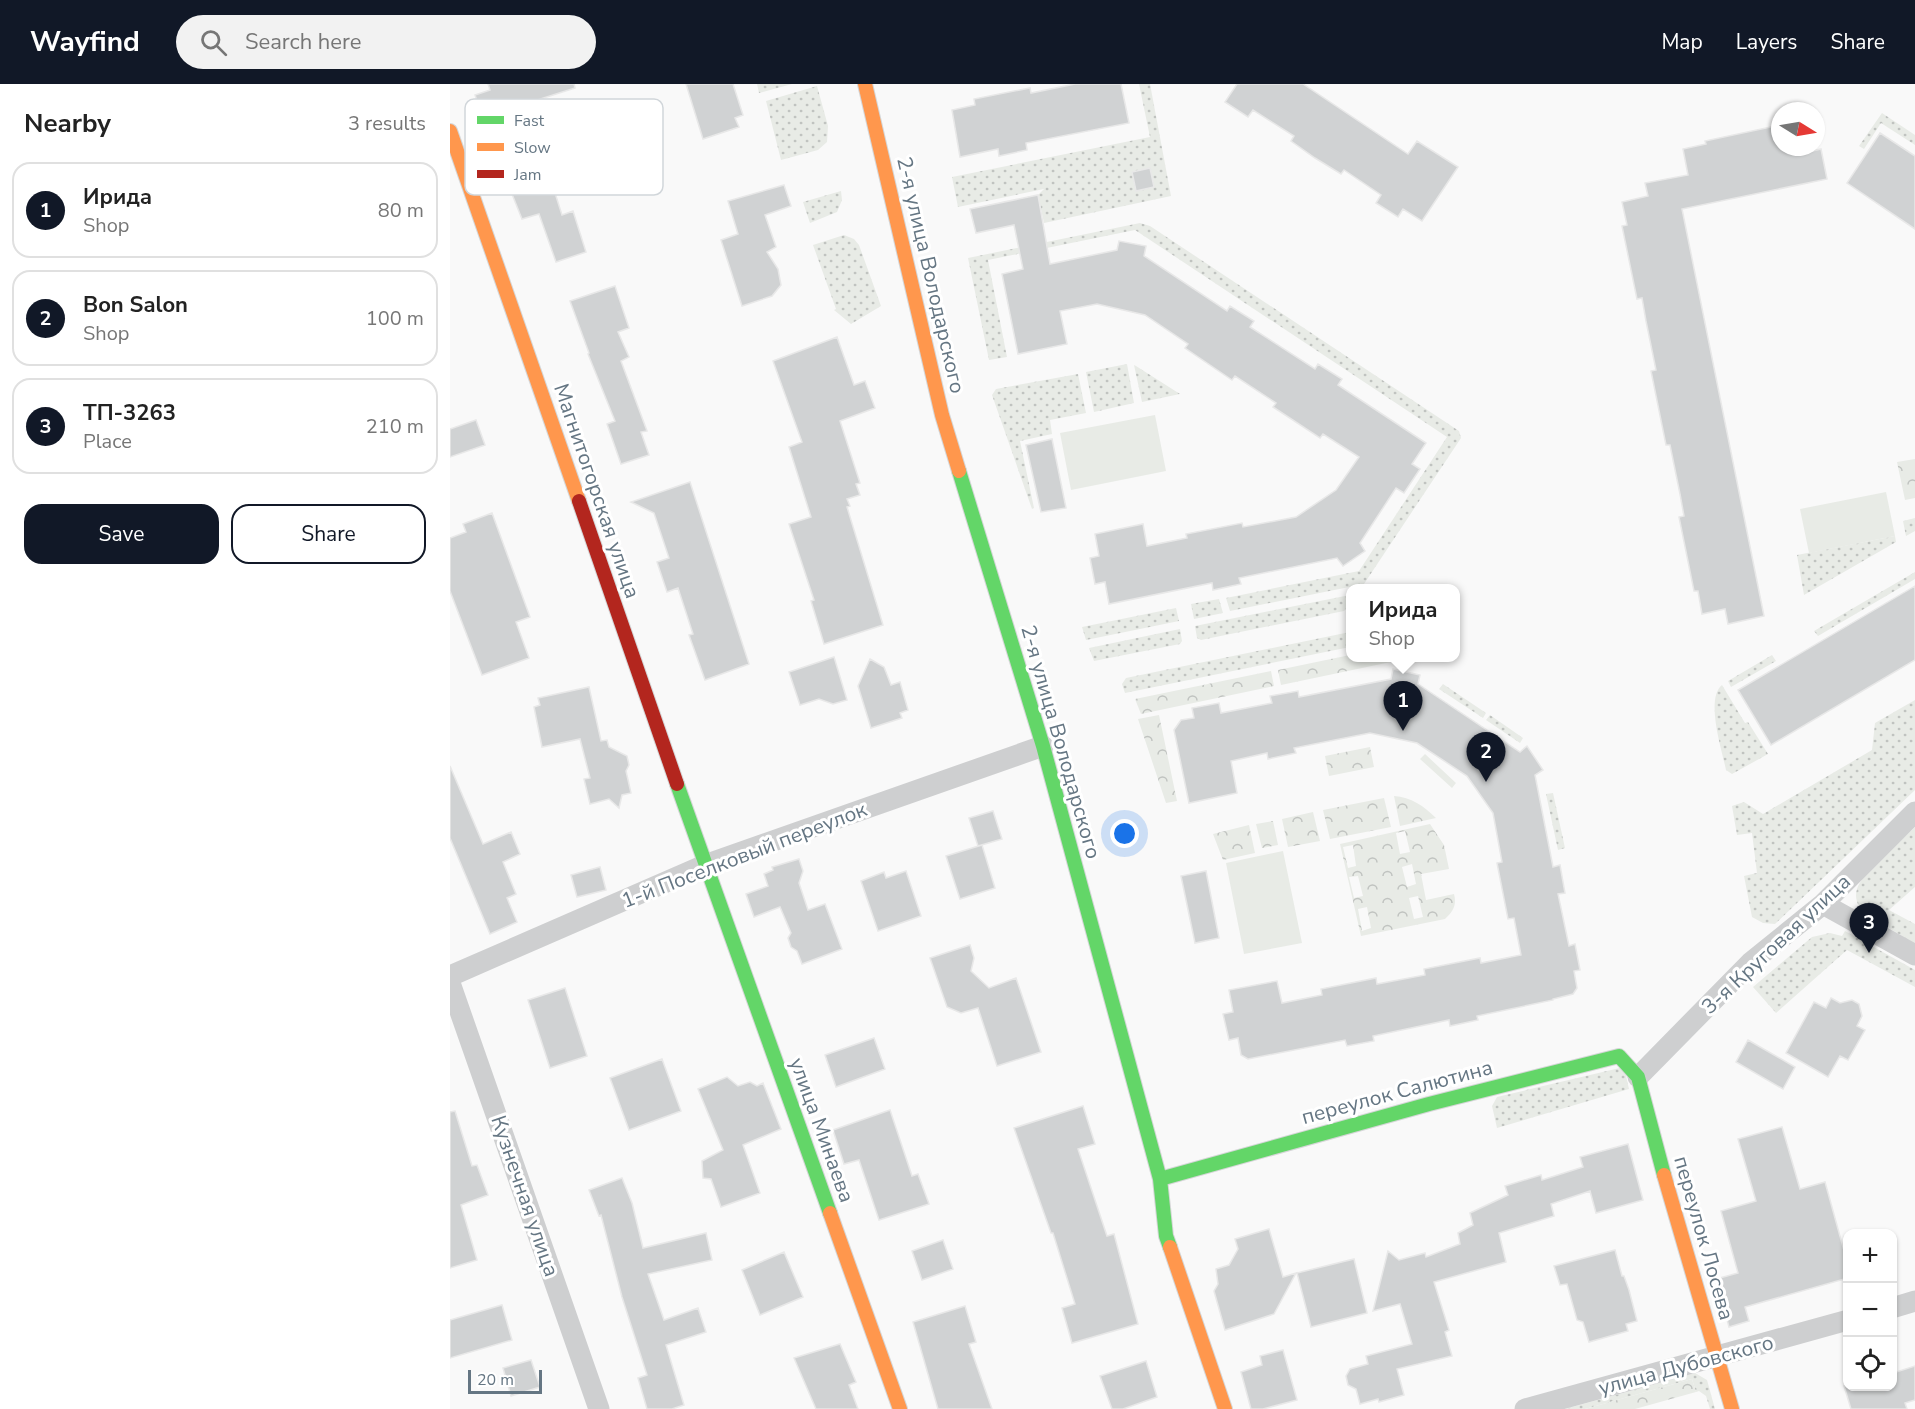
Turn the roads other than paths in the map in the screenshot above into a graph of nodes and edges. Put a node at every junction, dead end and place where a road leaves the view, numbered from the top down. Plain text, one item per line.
1 (865, 84) edge
2 (450, 131) edge
3 (465, 174) edge
4 (472, 195) edge
5 (1043, 746) junction
6 (1915, 812) edge
7 (705, 865) junction
8 (1822, 904) junction
9 (1915, 955) edge
10 (450, 976) edge
11 (450, 983) edge
12 (1638, 1077) junction
13 (1160, 1179) junction
14 (1915, 1301) edge
15 (1897, 1307) edge
16 (1843, 1321) edge
17 (1717, 1357) junction
18 (599, 1409) edge
19 (900, 1409) edge
20 (1225, 1409) edge
21 (1525, 1409) edge
22 (1732, 1409) edge

1 - 5 street, 2-я улица Володарского
2 - 3 street, Магнитогорская улица
4 - 7 street, Магнитогорская улица
5 - 7 street, 1-й Поселковый переулок
5 - 13 street, 2-я улица Володарского
6 - 8 street, 3-я Круговая улица
7 - 10 street, 1-й Поселковый переулок
7 - 19 street, улица Минаева
8 - 9 street
8 - 12 street, 3-я Круговая улица
11 - 18 street, Кузнечная улица
12 - 13 street, переулок Салютина
12 - 17 street, переулок Лосева
13 - 20 street, 2-я улица Володарского
14 - 15 street
16 - 17 street, улица Дубовского
17 - 21 street, улица Дубовского
17 - 22 street, переулок Лосева

